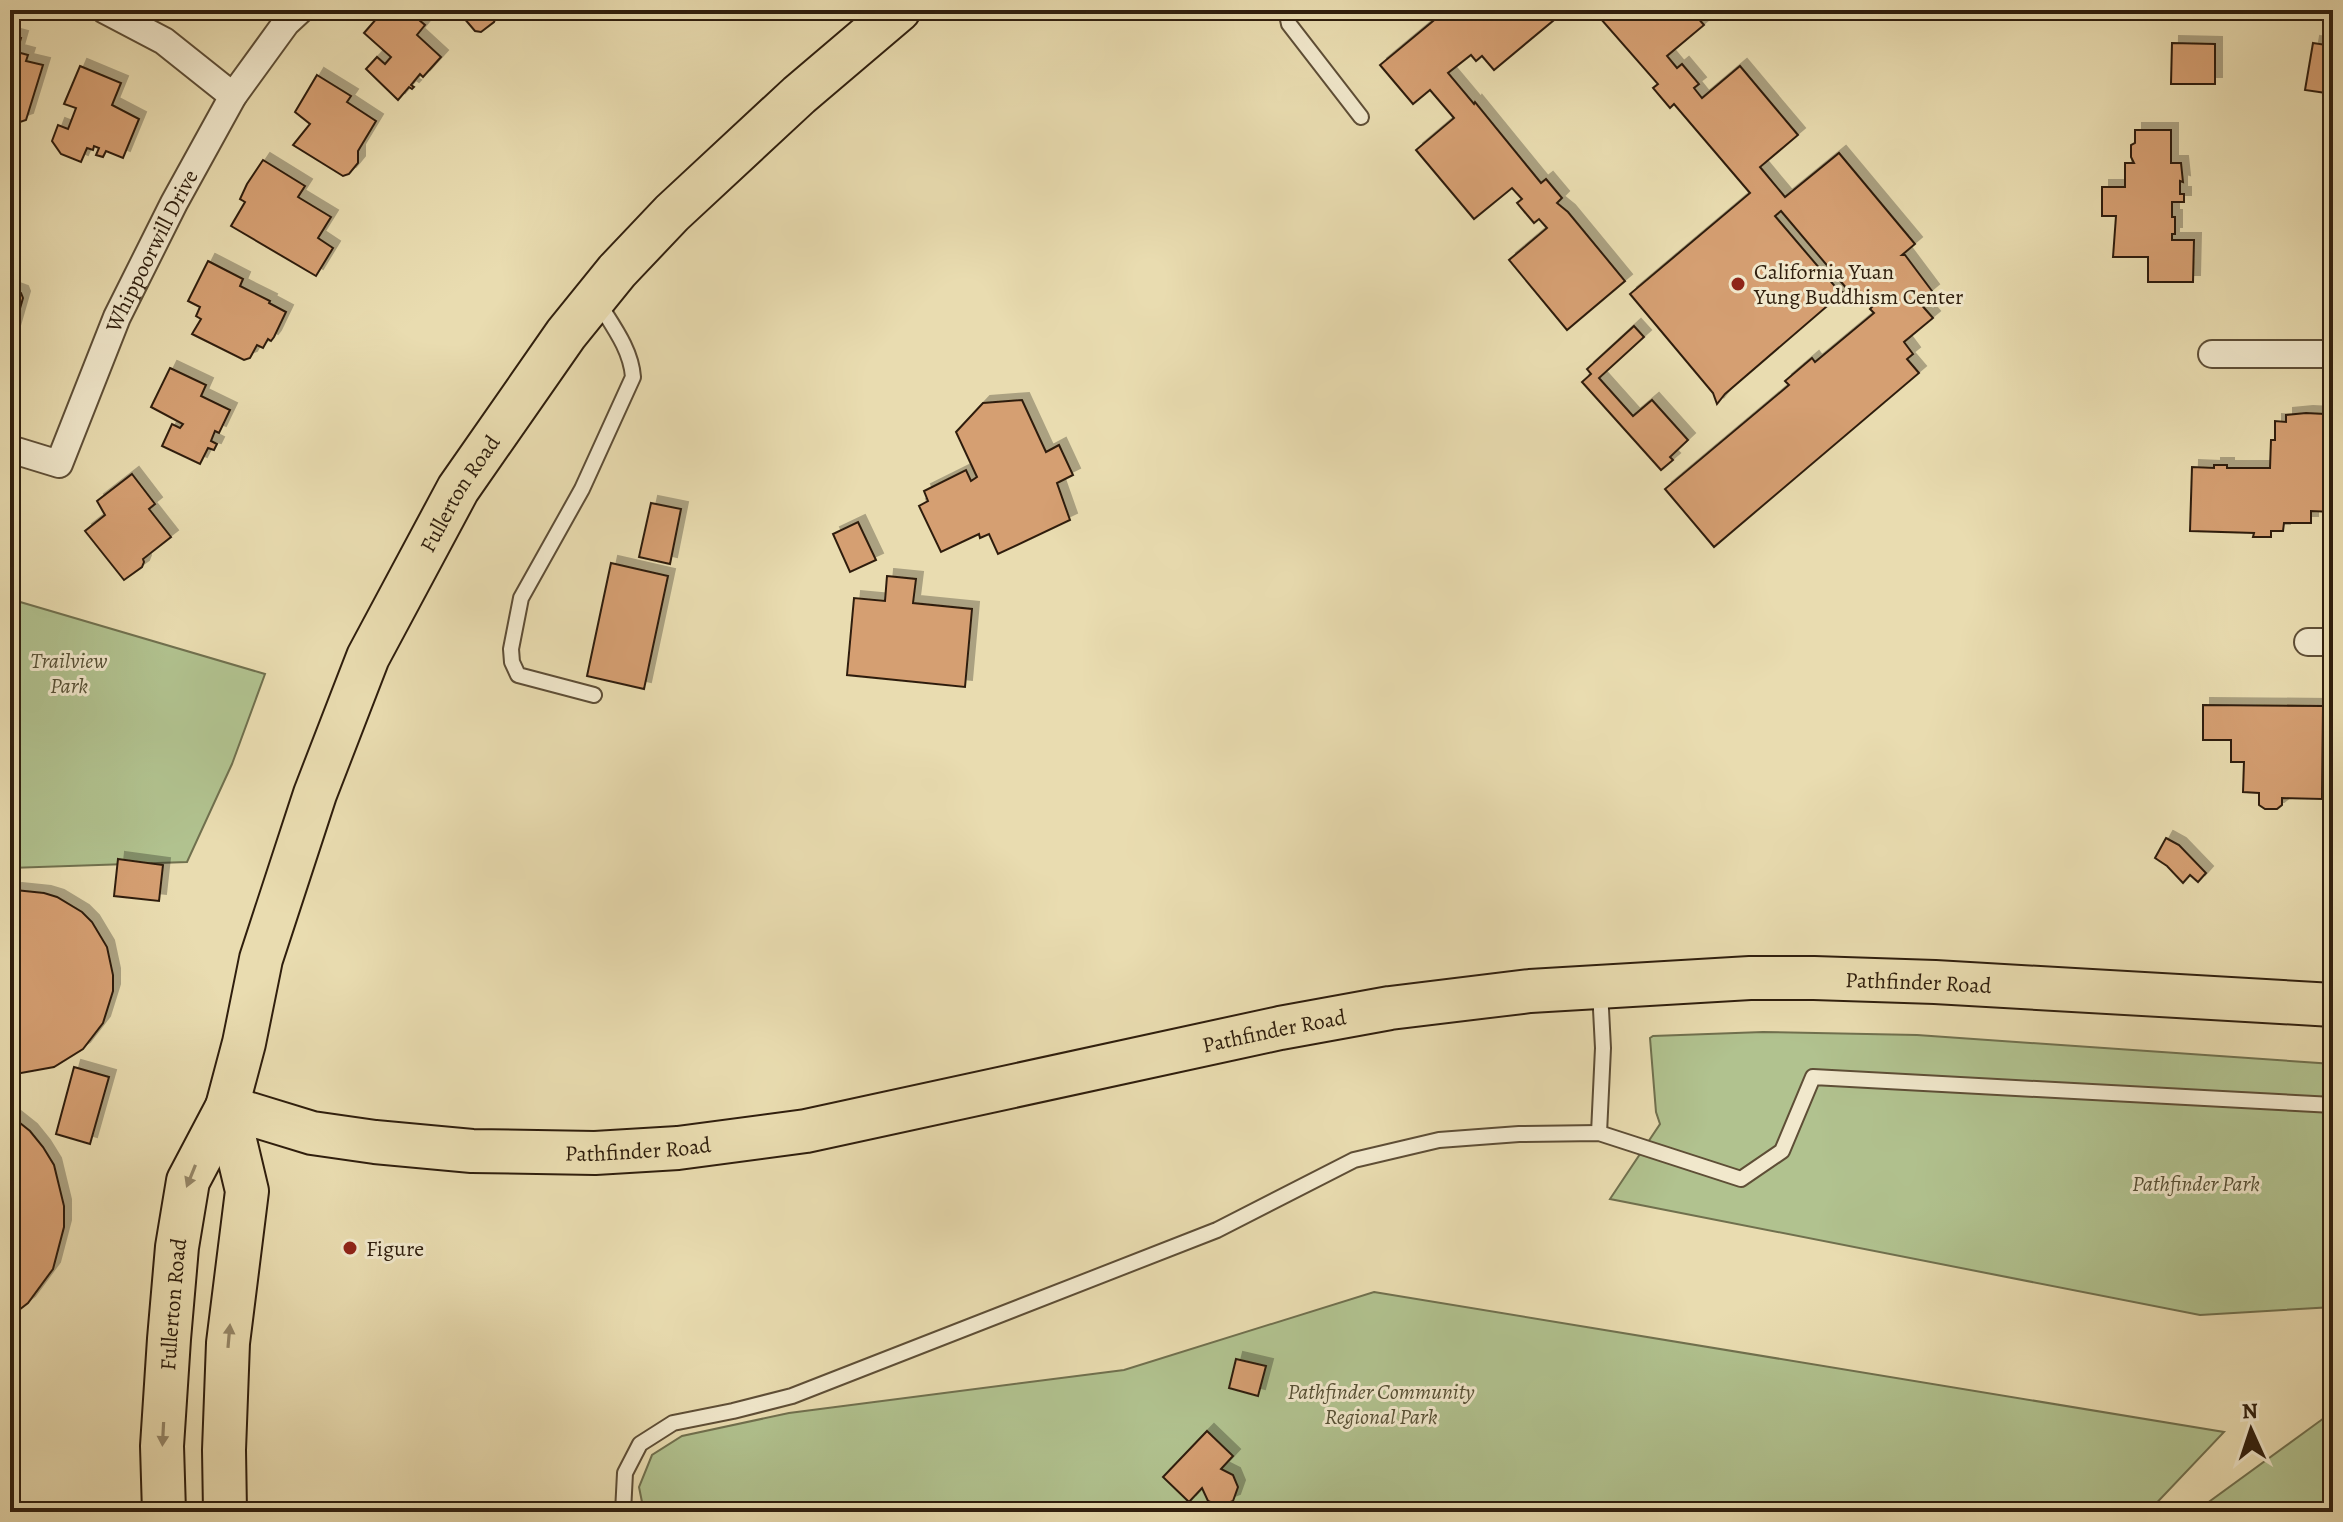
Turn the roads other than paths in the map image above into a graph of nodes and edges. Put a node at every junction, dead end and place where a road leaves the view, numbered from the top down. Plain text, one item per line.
1 (105, 10) edge
2 (300, 10) edge
3 (899, 10) edge
4 (1286, 10) edge
5 (233, 96) junction
6 (1361, 117) dead end
7 (595, 298) junction
8 (2212, 354) dead end
9 (2333, 354) edge
10 (10, 449) edge
11 (594, 695) dead end
12 (1600, 987) junction
13 (2333, 1005) edge
14 (2333, 1105) edge
15 (227, 1107) junction
16 (1599, 1133) junction
17 (164, 1512) edge
18 (225, 1512) edge
19 (623, 1512) edge

1 - 5 street
2 - 5 street, Whippoorwill Drive
3 - 7 main road, Fullerton Road
4 - 6 lane
5 - 10 street, Whippoorwill Drive
7 - 11 lane
7 - 15 main road, Fullerton Road
8 - 9 street
12 - 13 main road, Pathfinder Road
12 - 15 main road, Pathfinder Road
12 - 16 lane
14 - 16 lane
15 -> 17 main road, Fullerton Road
18 -> 15 main road, Fullerton Road
16 - 19 lane

